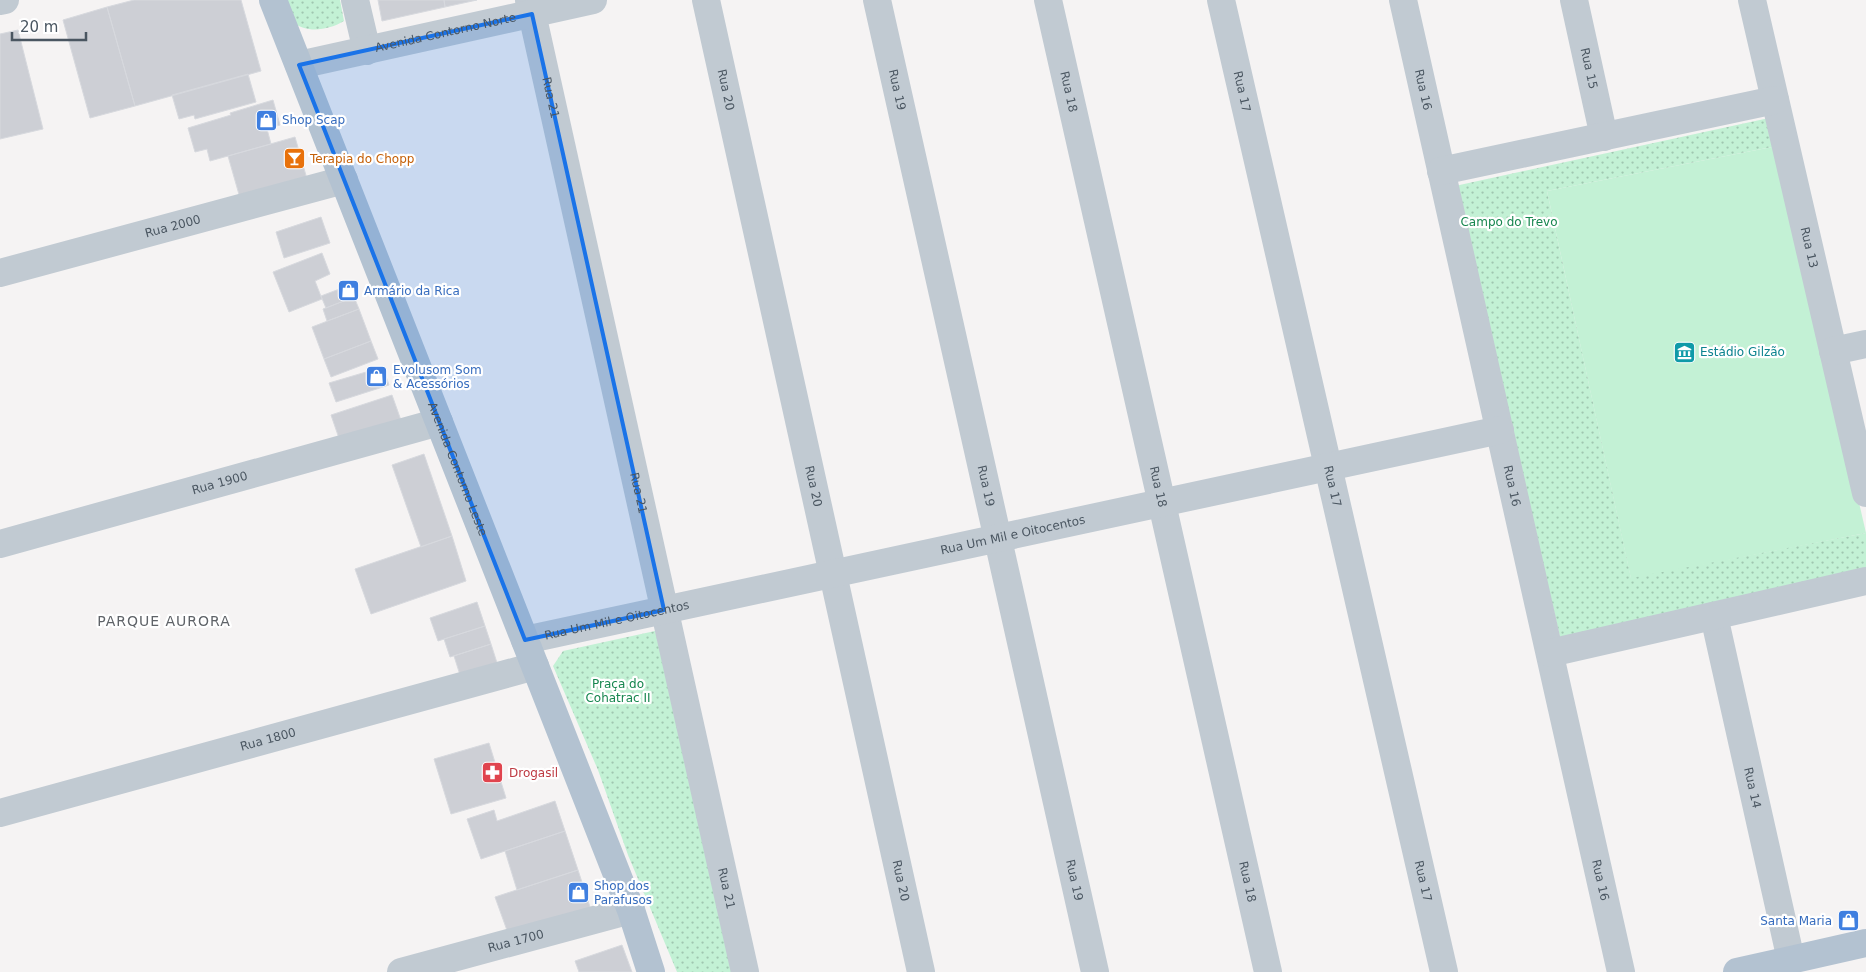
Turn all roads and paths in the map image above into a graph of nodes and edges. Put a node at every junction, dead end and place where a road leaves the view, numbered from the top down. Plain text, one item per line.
1 (5, 0) edge
2 (273, 0) edge
3 (355, 0) edge
4 (592, 0) edge
5 (706, 0) edge
6 (877, 0) edge
7 (1048, 0) edge
8 (1221, 0) edge
9 (1403, 0) edge
10 (1574, 0) edge
11 (1752, 0) edge
12 (0, 2) edge
13 (531, 7) edge
14 (366, 50) junction
15 (299, 65) junction
16 (1775, 100) junction
17 (1604, 137) junction
18 (1441, 171) junction
19 (344, 180) junction
20 (0, 273) edge
21 (1866, 344) edge
22 (1833, 351) junction
23 (439, 422) junction
24 (1500, 430) junction
25 (1328, 467) junction
26 (1866, 494) edge
27 (1162, 502) junction
28 (997, 538) junction
29 (0, 544) edge
30 (833, 574) junction
31 (1866, 581) edge
32 (664, 610) junction
33 (1714, 616) junction
34 (525, 640) junction
35 (1550, 653) junction
36 (535, 666) junction
37 (0, 814) edge
38 (631, 910) junction
39 (1866, 943) edge
40 (1792, 960) junction
41 (401, 972) edge
42 (652, 972) edge
43 (664, 972) edge
44 (745, 972) edge
45 (921, 972) edge
46 (1095, 972) edge
47 (1268, 972) edge
48 (1444, 972) edge
49 (1622, 972) edge
50 (1737, 972) edge

1 - 12 street
2 - 15 main road, Avenida Contorno Leste
3 - 14 street
4 - 13 street, Avenida Contorno Norte
5 - 30 street, Rua 20
6 - 28 street, Rua 19
7 - 27 street, Rua 18
8 - 25 street, Rua 17
9 - 18 street, Rua 16
10 - 17 street, Rua 15
11 - 16 street, Rua 13
13 - 14 street, Avenida Contorno Norte
13 - 32 street, Rua 21
14 - 15 street, Avenida Contorno Norte
15 - 19 main road, Avenida Contorno Leste
16 - 17 street
16 - 22 street, Rua 13
17 - 18 street
18 - 24 street, Rua 16
19 - 20 street, Rua 2000
19 - 23 main road, Avenida Contorno Leste
21 - 22 street
22 - 26 street, Rua 13
23 - 29 street, Rua 1900
23 - 34 main road, Avenida Contorno Leste
24 - 25 street, Rua Um Mil e Oitocentos
24 - 35 street, Rua 16
25 - 27 street, Rua Um Mil e Oitocentos
25 - 48 street, Rua 17
27 - 28 street, Rua Um Mil e Oitocentos
27 - 47 street, Rua 18
28 - 30 street, Rua Um Mil e Oitocentos
28 - 46 street, Rua 19
30 - 32 street, Rua Um Mil e Oitocentos
30 - 45 street, Rua 20
31 - 33 street
32 - 34 street, Rua Um Mil e Oitocentos
32 - 44 street, Rua 21
33 - 35 street
33 - 40 street, Rua 14
34 - 36 main road, Avenida Contorno Leste
35 - 49 street, Rua 16
36 - 37 street, Rua 1800
36 - 38 main road, Avenida Contorno Leste
38 - 41 street, Rua 1700
38 - 42 main road, Avenida Contorno Leste
38 - 43 main road, Avenida Contorno Leste
39 - 40 main road
40 - 50 main road

